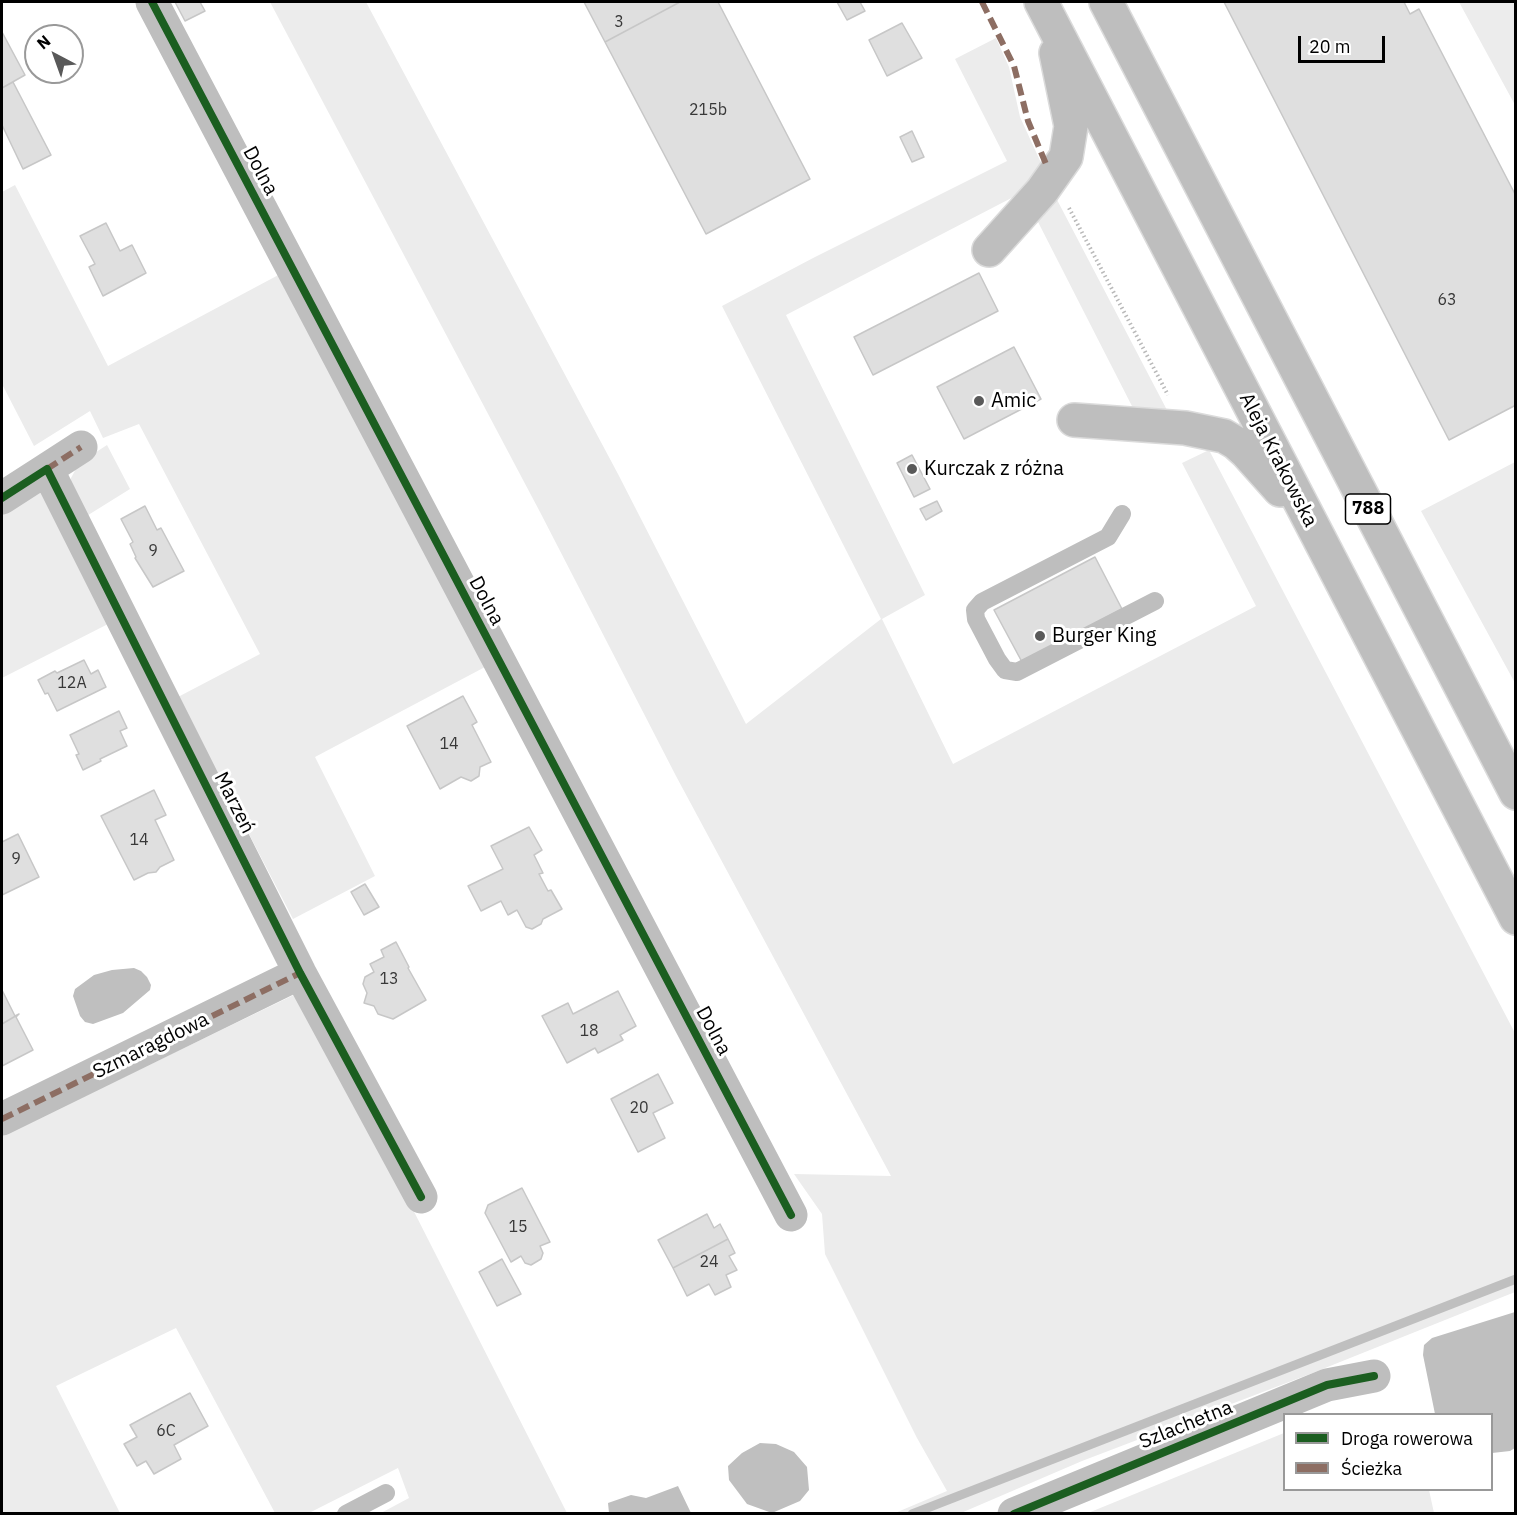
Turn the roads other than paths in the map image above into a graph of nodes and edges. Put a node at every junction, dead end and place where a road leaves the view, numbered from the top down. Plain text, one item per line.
1 (152, 2) edge
2 (1106, 2) edge
3 (1044, 7) edge
4 (988, 250) dead end
5 (1074, 420) dead end
6 (81, 447) dead end
7 (47, 469) junction
8 (2, 498) edge
9 (1122, 514) dead end
10 (1311, 525) junction
11 (1155, 601) dead end
12 (1515, 793) edge
13 (1515, 918) edge
14 (300, 973) junction
15 (2, 1119) edge
16 (421, 1197) dead end
17 (791, 1215) dead end
18 (1374, 1377) dead end
19 (386, 1492) dead end
20 (346, 1514) edge
21 (1014, 1514) edge

1 - 17 street, Dolna
2 - 12 street, 788
3 - 4 street
3 - 10 street, Aleja Krakowska
5 - 10 street
6 - 7 street
7 - 8 street
7 - 14 street, Marzeń
9 - 11 lane
10 - 13 street, Aleja Krakowska
14 - 15 street, Szmaragdowa
14 - 16 street, Marzeń
18 - 21 street, Szlachetna
19 - 20 lane

